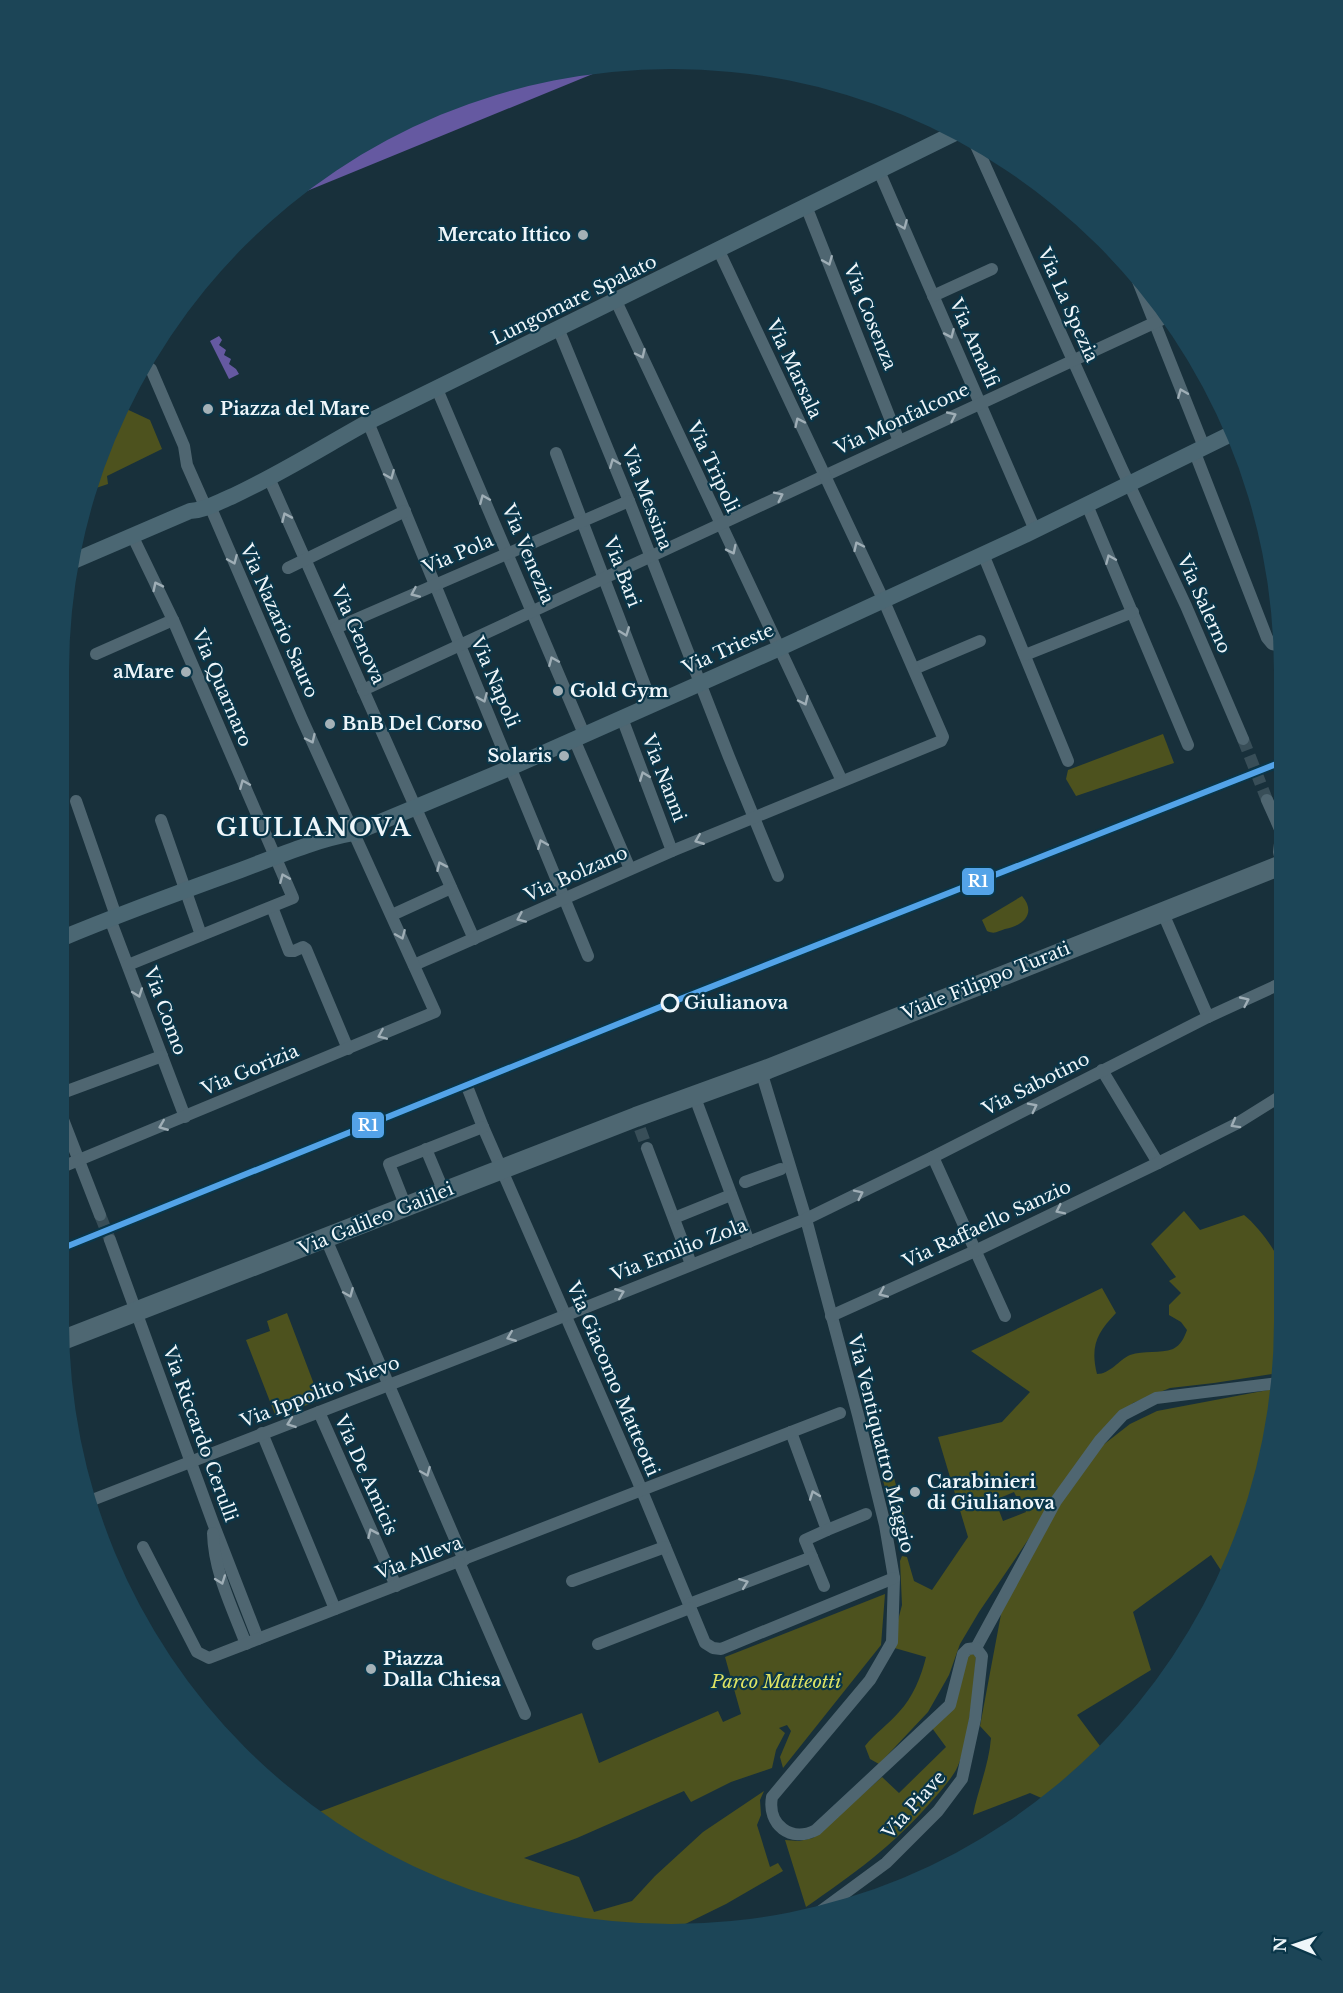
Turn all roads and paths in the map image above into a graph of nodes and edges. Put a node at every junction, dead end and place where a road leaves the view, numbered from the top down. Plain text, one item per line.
1 (948, 136) edge
2 (980, 154) edge
3 (879, 171) junction
4 (806, 206) junction
5 (719, 251) junction
6 (992, 269) dead end
7 (933, 296) junction
8 (616, 301) junction
9 (1146, 301) edge
10 (1160, 320) edge
11 (1154, 322) junction
12 (558, 328) junction
13 (1072, 359) junction
14 (151, 369) dead end
15 (437, 389) junction
16 (980, 403) junction
17 (368, 422) junction
18 (1226, 436) edge
19 (899, 441) junction
20 (1199, 450) junction
21 (556, 453) dead end
22 (824, 475) junction
23 (269, 478) junction
24 (1129, 484) junction
25 (629, 501) junction
26 (1087, 505) junction
27 (208, 507) junction
28 (405, 511) junction
29 (583, 520) junction
30 (720, 525) junction
31 (1035, 530) junction
32 (132, 535) junction
33 (508, 552) junction
34 (983, 554) junction
35 (650, 557) junction
36 (80, 558) edge
37 (305, 559) junction
38 (288, 568) dead end
39 (604, 577) junction
40 (436, 584) junction
41 (883, 599) junction
42 (532, 610) junction
43 (1133, 612) junction
44 (173, 620) junction
45 (336, 628) junction
46 (980, 641) dead end
47 (460, 644) junction
48 (1273, 644) edge
49 (780, 648) junction
50 (96, 654) dead end
51 (1025, 655) junction
52 (914, 669) junction
53 (699, 682) junction
54 (363, 690) junction
55 (652, 704) junction
56 (622, 718) junction
57 (579, 736) junction
58 (943, 737) joint
59 (1243, 739) tunnel mouth
60 (1188, 745) dead end
61 (1068, 761) dead end
62 (512, 767) junction
63 (842, 781) junction
64 (1266, 800) tunnel mouth
65 (76, 801) dead end
66 (415, 807) junction
67 (1274, 817) edge
68 (753, 818) junction
69 (161, 820) dead end
70 (349, 834) junction
71 (672, 851) junction
72 (275, 857) junction
73 (1274, 867) edge
74 (630, 869) junction
75 (778, 876) dead end
76 (451, 888) junction
77 (184, 890) junction
78 (564, 898) junction
79 (272, 907) junction
80 (1162, 911) junction
81 (392, 915) junction
82 (113, 917) junction
83 (69, 935) edge
84 (201, 935) junction
85 (474, 939) junction
86 (588, 956) dead end
87 (128, 964) junction
88 (414, 966) junction
89 (1274, 987) edge
90 (435, 1012) joint
91 (1208, 1017) junction
92 (348, 1049) junction
93 (162, 1056) junction
94 (1102, 1070) junction
95 (761, 1071) junction
96 (468, 1089) dead end
97 (69, 1090) edge
98 (691, 1096) junction
99 (1274, 1100) edge
100 (185, 1117) junction
101 (483, 1128) junction
102 (69, 1136) edge
103 (647, 1148) tunnel mouth
104 (426, 1149) junction
105 (933, 1157) junction
106 (78, 1160) junction
107 (1158, 1163) junction
108 (69, 1164) edge
109 (780, 1168) dead end
110 (502, 1170) junction
111 (745, 1182) dead end
112 (444, 1192) junction
113 (730, 1195) junction
114 (406, 1208) junction
115 (100, 1215) tunnel mouth
116 (674, 1218) junction
117 (806, 1219) junction
118 (326, 1239) junction
119 (110, 1240) tunnel mouth
120 (749, 1242) junction
121 (975, 1251) junction
122 (691, 1264) junction
123 (136, 1312) junction
124 (566, 1315) junction
125 (831, 1316) junction
126 (1005, 1316) dead end
127 (69, 1338) edge
128 (1271, 1384) edge
129 (388, 1385) junction
130 (319, 1412) junction
131 (840, 1413) dead end
132 (791, 1432) junction
133 (262, 1434) junction
134 (190, 1461) junction
135 (642, 1490) junction
136 (96, 1498) edge
137 (866, 1514) dead end
138 (827, 1530) junction
139 (143, 1547) dead end
140 (665, 1547) junction
141 (812, 1557) junction
142 (461, 1561) junction
143 (894, 1578) junction
144 (572, 1581) dead end
145 (396, 1586) junction
146 (824, 1586) dead end
147 (690, 1606) junction
148 (335, 1610) junction
149 (252, 1641) junction
150 (598, 1644) dead end
151 (976, 1648) junction
152 (525, 1714) dead end
153 (835, 1901) edge

1 - 3 street, Lungomare Spalato
2 - 13 street, Via La Spezia
3 - 4 street, Lungomare Spalato
3 -> 7 street, Via Amalfi
4 - 5 street, Lungomare Spalato
4 -> 19 street, Via Cosenza
5 - 8 street, Lungomare Spalato
22 -> 5 street, Via Marsala
6 - 7 street
7 -> 16 street, Via Amalfi
8 - 12 street, Lungomare Spalato
8 -> 30 street, Via Tripoli
9 - 11 street
10 - 11 street, Via Monfalcone
11 - 13 street, Via Monfalcone
20 -> 11 street
12 - 15 street, Lungomare Spalato
25 -> 12 street, Via Messina
13 - 16 street, Via Monfalcone
13 - 24 street, Via La Spezia
14 - 27 street, Via Nazario Sauro
15 - 17 street, Lungomare Spalato
33 -> 15 street, Via Venezia
19 -> 16 street, Via Monfalcone
16 - 31 street, Via Amalfi
17 - 23 street, Lungomare Spalato
17 -> 28 street, Via Napoli
18 - 20 street, Via Trieste
19 - 22 street, Via Monfalcone
20 - 24 street, Via Trieste
20 - 48 street
21 - 29 street, Via Bari
30 -> 22 street, Via Monfalcone
41 -> 22 street, Via Marsala
23 - 27 street, Lungomare Spalato
37 -> 23 street, Via Genova
24 - 26 street, Via Trieste
24 - 59 street, Via Salerno
25 - 29 street, Via Pola
25 - 35 street, Via Messina
26 - 31 street, Via Trieste
43 -> 26 street
27 - 32 street, Lungomare Spalato
27 -> 70 street, Via Nazario Sauro
28 - 37 street
28 - 40 street, Via Napoli
29 - 33 street, Via Pola
29 - 39 street, Via Bari
30 - 35 street, Via Monfalcone
30 -> 49 street, Via Tripoli
31 - 34 street, Via Trieste
32 - 36 street, Lungomare Spalato
44 -> 32 street, Via Quarnaro
33 - 40 street, Via Pola
33 - 42 street, Via Venezia
34 - 41 street, Via Trieste
34 - 51 street
35 - 39 street, Via Monfalcone
35 - 53 street, Via Messina
37 - 38 street
37 - 45 street, Via Genova
39 - 42 street, Via Monfalcone
39 -> 55 street, Via Bari
40 -> 45 street, Via Pola
40 - 47 street, Via Napoli
41 - 49 street, Via Trieste
41 - 52 street, Via Marsala
42 - 47 street, Via Monfalcone
57 -> 42 street, Via Venezia
43 - 51 street
43 - 60 street
44 - 50 street
72 -> 44 street, Via Quarnaro
45 - 54 street, Via Genova
46 - 52 street
47 - 54 street, Via Monfalcone
47 -> 62 street, Via Napoli
49 - 53 street, Via Trieste
49 -> 63 street, Via Tripoli
51 - 61 street
52 - 58 street, Via Marsala
53 - 55 street, Via Trieste
53 - 68 street
54 - 66 street, Via Genova
55 - 56 street, Via Trieste
56 - 57 street, Via Trieste
71 -> 56 street, Via Nanni
57 - 62 street, Via Trieste
57 - 74 street, Via Venezia
58 - 63 street, Via Bolzano
62 - 66 street, Via Trieste
78 -> 62 street, Via Napoli
63 - 68 street, Via Bolzano
64 - 67 street
65 - 82 street, Via Como
66 - 70 street, Via Trieste
76 -> 66 street, Via Genova
68 -> 71 street, Via Bolzano
68 - 75 street
69 - 77 street
70 - 72 street, Via Trieste
70 - 81 street, Via Nazario Sauro
71 - 74 street, Via Bolzano
72 - 77 street, Via Trieste
79 -> 72 street, Via Quarnaro
73 - 80 main road, Viale Filippo Turati
74 - 78 street, Via Bolzano
76 - 81 street
76 - 85 street, Via Genova
77 - 82 street, Via Trieste
77 - 84 street
78 -> 85 street, Via Bolzano
78 - 86 street, Via Napoli
79 - 84 street
79 - 92 street
80 - 91 street
80 - 95 main road, Viale Filippo Turati
81 -> 88 street, Via Nazario Sauro
82 - 83 street, Via Trieste
82 - 87 street, Via Como
84 - 87 street
85 - 88 street, Via Bolzano
87 -> 93 street, Via Como
88 - 90 street, Via Nazario Sauro
91 -> 89 street, Via Sabotino
90 -> 92 street, Via Gorizia
91 - 94 street, Via Sabotino
92 - 100 street, Via Gorizia
93 - 97 street
93 - 100 street, Via Como
105 -> 94 street, Via Sabotino
94 - 107 street
95 - 98 main road, Viale Filippo Turati
95 - 117 street, Via Ventiquattro Maggio
96 - 101 street
98 - 110 main road, Via Galileo Galilei
98 - 113 street
99 -> 107 street, Via Raffaello Sanzio
100 -> 106 street, Via Gorizia
101 - 104 street
101 - 110 street
102 - 106 street
103 - 116 street
104 - 112 street
104 - 114 street
117 -> 105 street, Via Sabotino
105 - 121 street
106 - 108 street, Via Gorizia
106 - 115 street
107 -> 121 street, Via Raffaello Sanzio
109 - 111 street
110 - 112 main road, Via Galileo Galilei
110 - 124 street, Via Giacomo Matteotti
112 - 114 main road, Via Galileo Galilei
113 - 116 street
113 - 120 street
114 - 118 main road, Via Galileo Galilei
116 - 122 street
117 - 120 street, Via Emilio Zola
117 - 125 street, Via Ventiquattro Maggio
118 - 123 main road, Via Galileo Galilei
118 -> 129 street
119 - 123 street, Via Riccardo Cerulli
120 - 122 street, Via Emilio Zola
121 -> 125 street, Via Raffaello Sanzio
121 - 126 street
124 -> 122 street, Via Emilio Zola
123 - 127 main road, Via Galileo Galilei
123 - 134 street, Via Riccardo Cerulli
124 -> 129 street, Via Ippolito Nievo
124 - 135 street, Via Giacomo Matteotti
125 - 143 street, Via Ventiquattro Maggio
128 - 151 street
129 - 130 street, Via Ippolito Nievo
129 -> 142 street
130 -> 133 street, Via Ippolito Nievo
145 -> 130 street, Via De Amicis
131 - 132 street, Via Alleva
132 - 135 street, Via Alleva
138 -> 132 street
133 - 134 street, Via Ippolito Nievo
133 - 148 street
134 - 136 street, Via Ippolito Nievo
134 - 149 street, Via Riccardo Cerulli
135 - 140 street, Via Giacomo Matteotti
135 - 142 street, Via Alleva
137 - 138 street
138 - 141 street
139 - 149 street, Via Alleva
140 - 144 street
140 - 147 street, Via Giacomo Matteotti
141 - 146 street
147 -> 141 street
142 - 145 street, Via Alleva
142 - 152 street
143 - 147 street, Via Giacomo Matteotti
143 - 151 street, Via Ventiquattro Maggio
145 - 148 street, Via Alleva
147 - 150 street
148 - 149 street, Via Alleva
151 - 153 street, Via Piave

